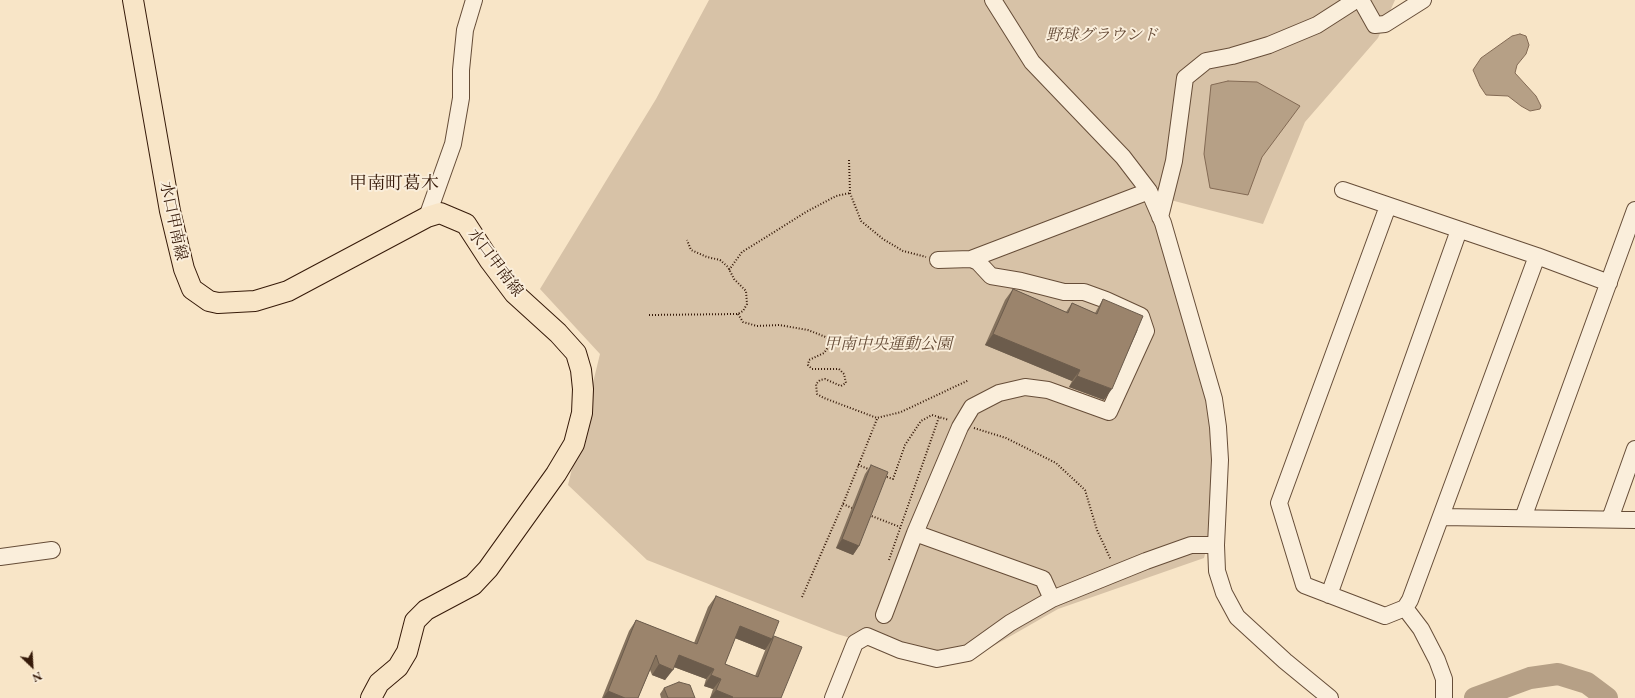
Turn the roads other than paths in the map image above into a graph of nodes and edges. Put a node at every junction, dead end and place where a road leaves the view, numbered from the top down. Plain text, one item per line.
1 (133, 0) edge
2 (474, 0) edge
3 (993, 0) edge
4 (1356, 0) edge
5 (1361, 0) edge
6 (1423, 0) edge
7 (1343, 190) dead end
8 (1149, 191) junction
9 (1388, 206) junction
10 (1635, 210) edge
11 (427, 217) junction
12 (1160, 217) junction
13 (1459, 230) junction
14 (1537, 256) junction
15 (971, 259) junction
16 (938, 260) road end
17 (1609, 283) junction
18 (1635, 449) edge
19 (1441, 517) junction
20 (1523, 518) junction
21 (1610, 520) junction
22 (1635, 520) edge
23 (915, 533) junction
24 (1216, 545) junction
25 (52, 550) dead end
26 (0, 557) edge
27 (1329, 596) junction
28 (1052, 599) junction
29 (1406, 608) junction
30 (884, 615) dead end
31 (371, 698) edge
32 (833, 698) edge
33 (1330, 698) edge
34 (1444, 698) edge

1 - 11 main road, 水口甲南線
2 - 11 street
3 - 8 street
4 - 12 street
5 - 6 street
7 - 9 street
8 - 12 street
8 - 15 street
9 - 13 street
9 - 27 street
10 - 17 street
11 - 31 main road, 水口甲南線
12 - 24 street
13 - 14 street
13 - 27 street
14 - 17 street
14 - 19 street
15 - 16 street
15 - 23 street
17 - 20 street
18 - 21 street
19 - 20 street
19 - 29 street
20 - 21 street
21 - 22 street
23 - 28 street
23 - 30 street
24 - 28 street
24 - 33 street
25 - 26 street
27 - 29 street
28 - 32 street
29 - 34 street

